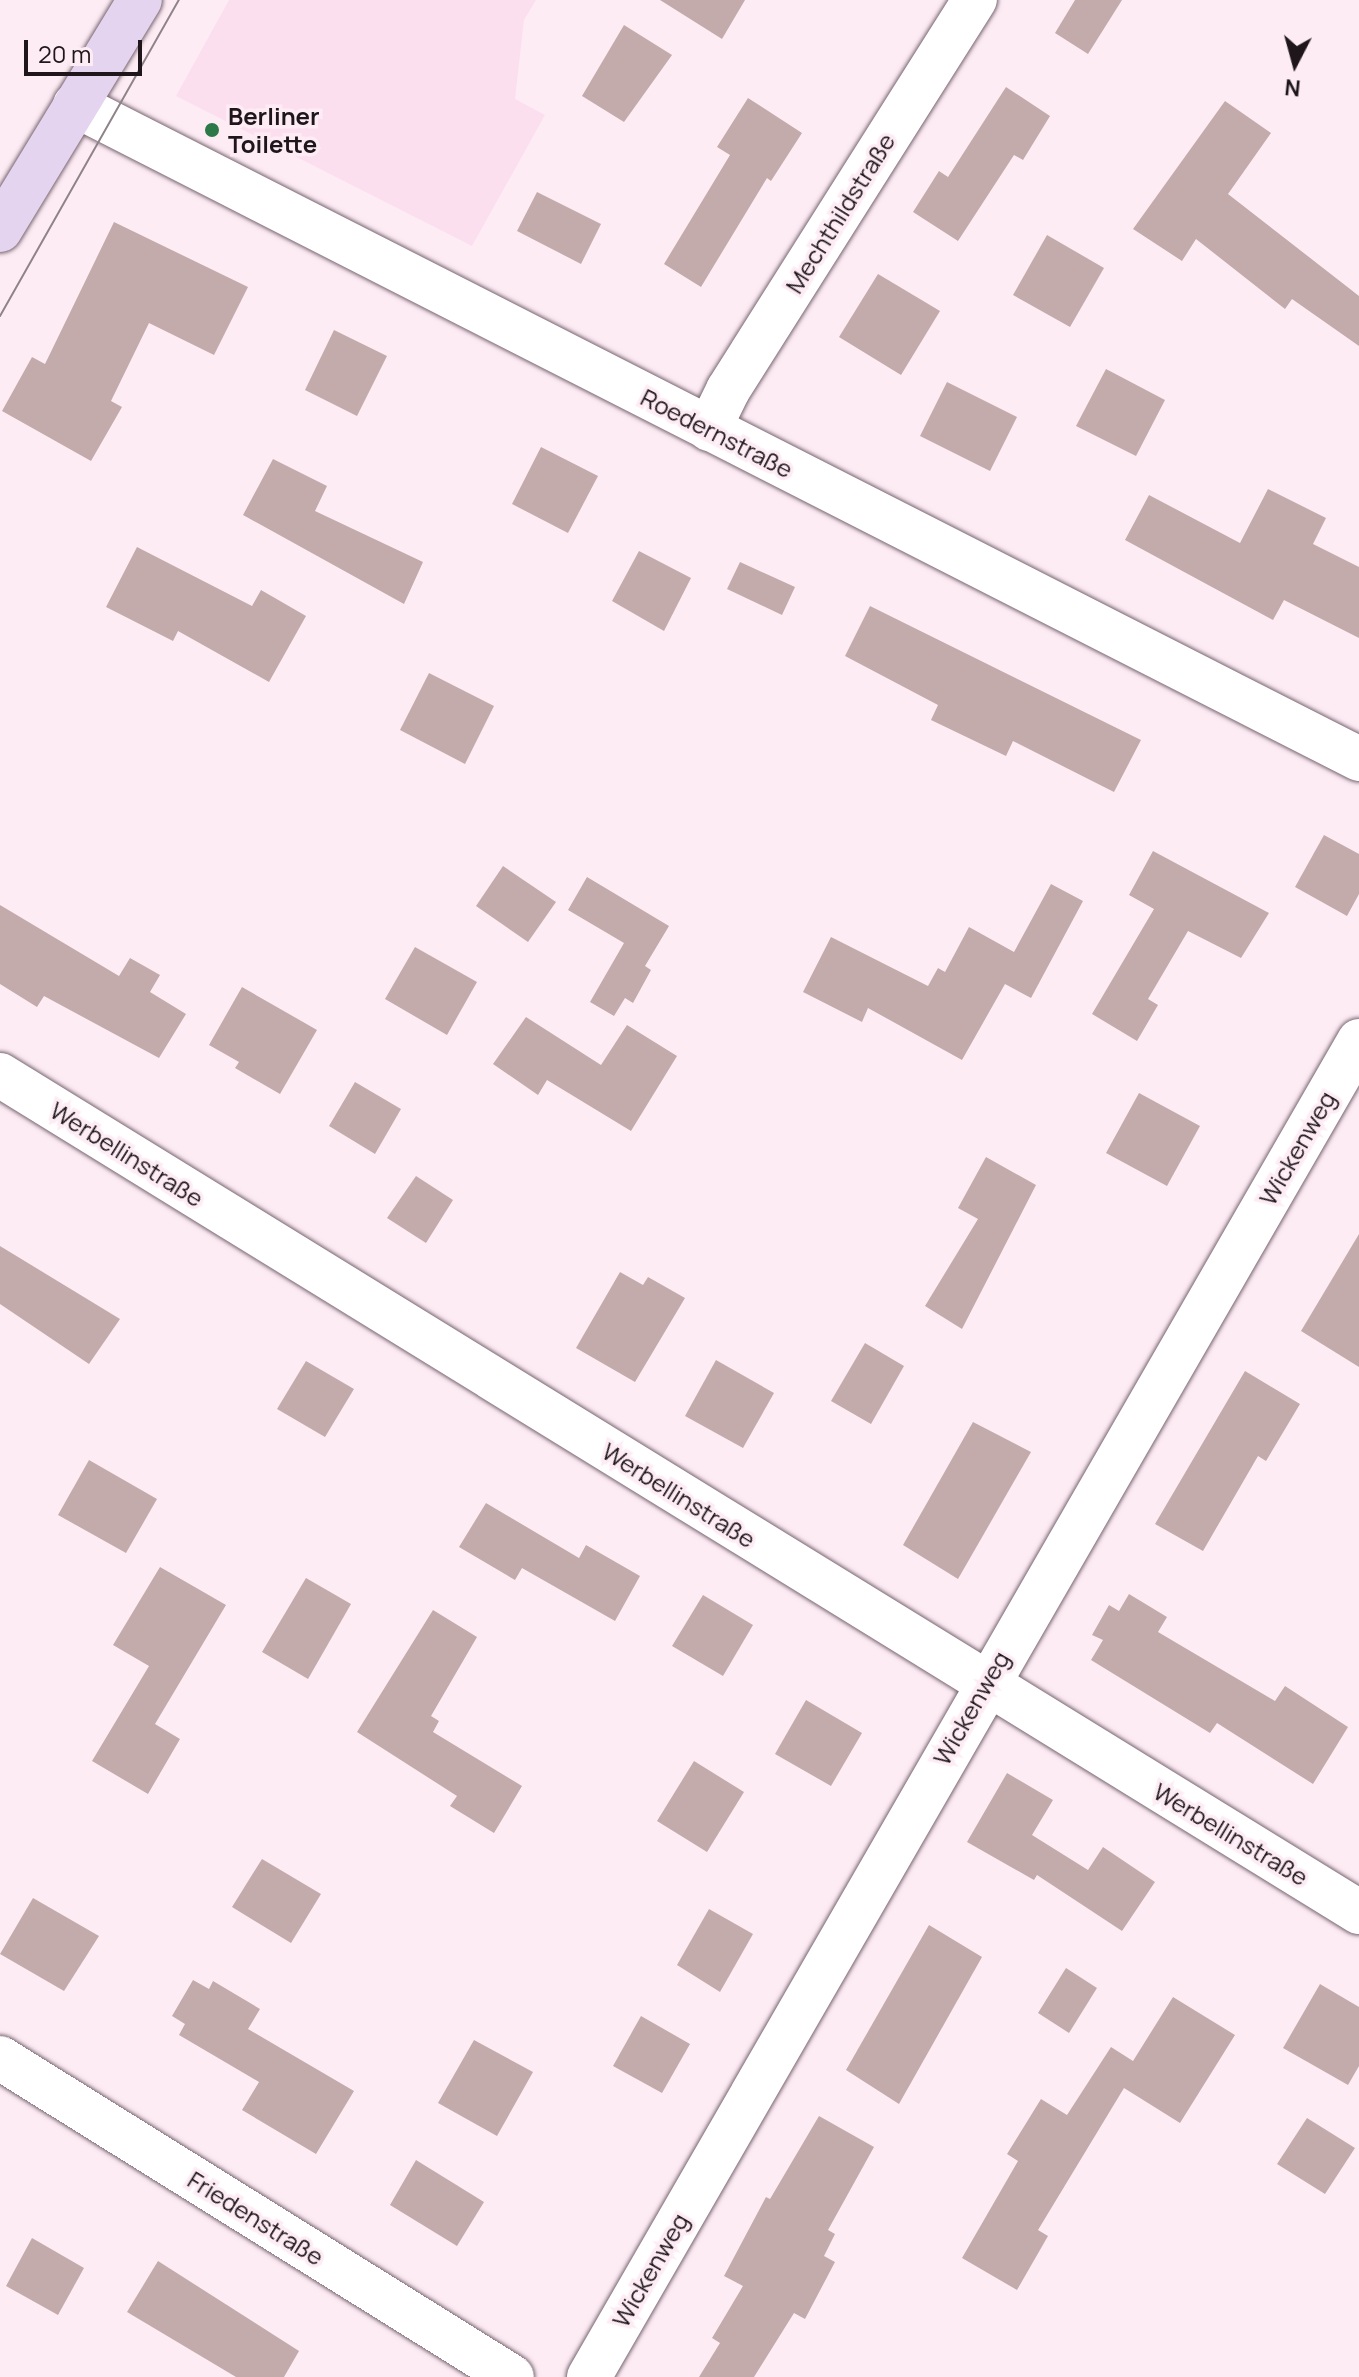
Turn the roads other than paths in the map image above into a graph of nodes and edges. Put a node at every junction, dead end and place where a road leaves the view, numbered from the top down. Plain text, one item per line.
1 (140, 0) edge
2 (975, 0) edge
3 (75, 105) junction
4 (0, 230) edge
5 (709, 429) junction
6 (1359, 759) edge
7 (1359, 1041) edge
8 (0, 1075) edge
9 (985, 1684) junction
10 (1359, 1912) edge
11 (0, 2058) edge
12 (512, 2377) edge
13 (589, 2377) edge

1 - 3 main road
2 - 5 street, Mechthildstraße
3 - 4 main road
3 - 5 street, Roedernstraße
5 - 6 street, Roedernstraße
7 - 9 street, Wickenweg
8 - 9 street, Werbellinstraße
9 - 10 street, Werbellinstraße
9 - 13 street, Wickenweg
11 - 12 street, Friedenstraße

